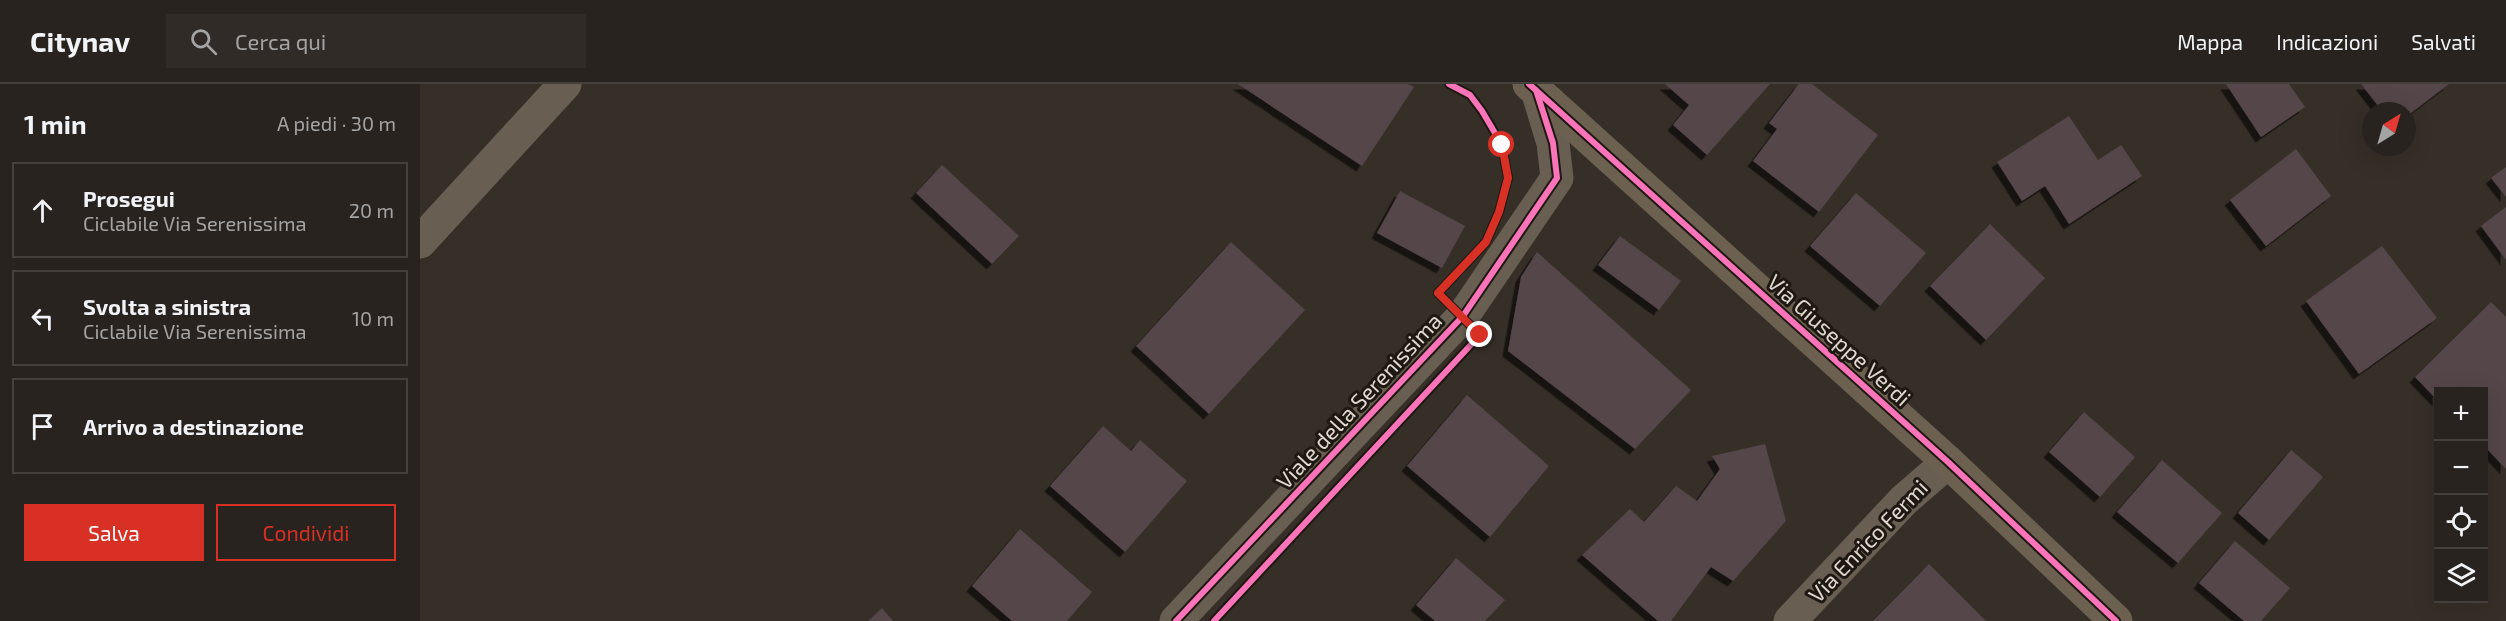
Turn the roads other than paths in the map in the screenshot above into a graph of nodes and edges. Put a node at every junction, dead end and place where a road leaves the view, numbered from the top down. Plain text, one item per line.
1 (564, 84) edge
2 (1534, 85) edge
3 (420, 242) edge
4 (1948, 462) junction
5 (1176, 621) edge
6 (1790, 621) edge
7 (2116, 621) edge

1 - 3 street
2 - 4 street, Via Giuseppe Verdi
2 - 5 street, Viale della Serenissima
4 - 6 street, Via Enrico Fermi
4 - 7 street, Via Giuseppe Verdi

